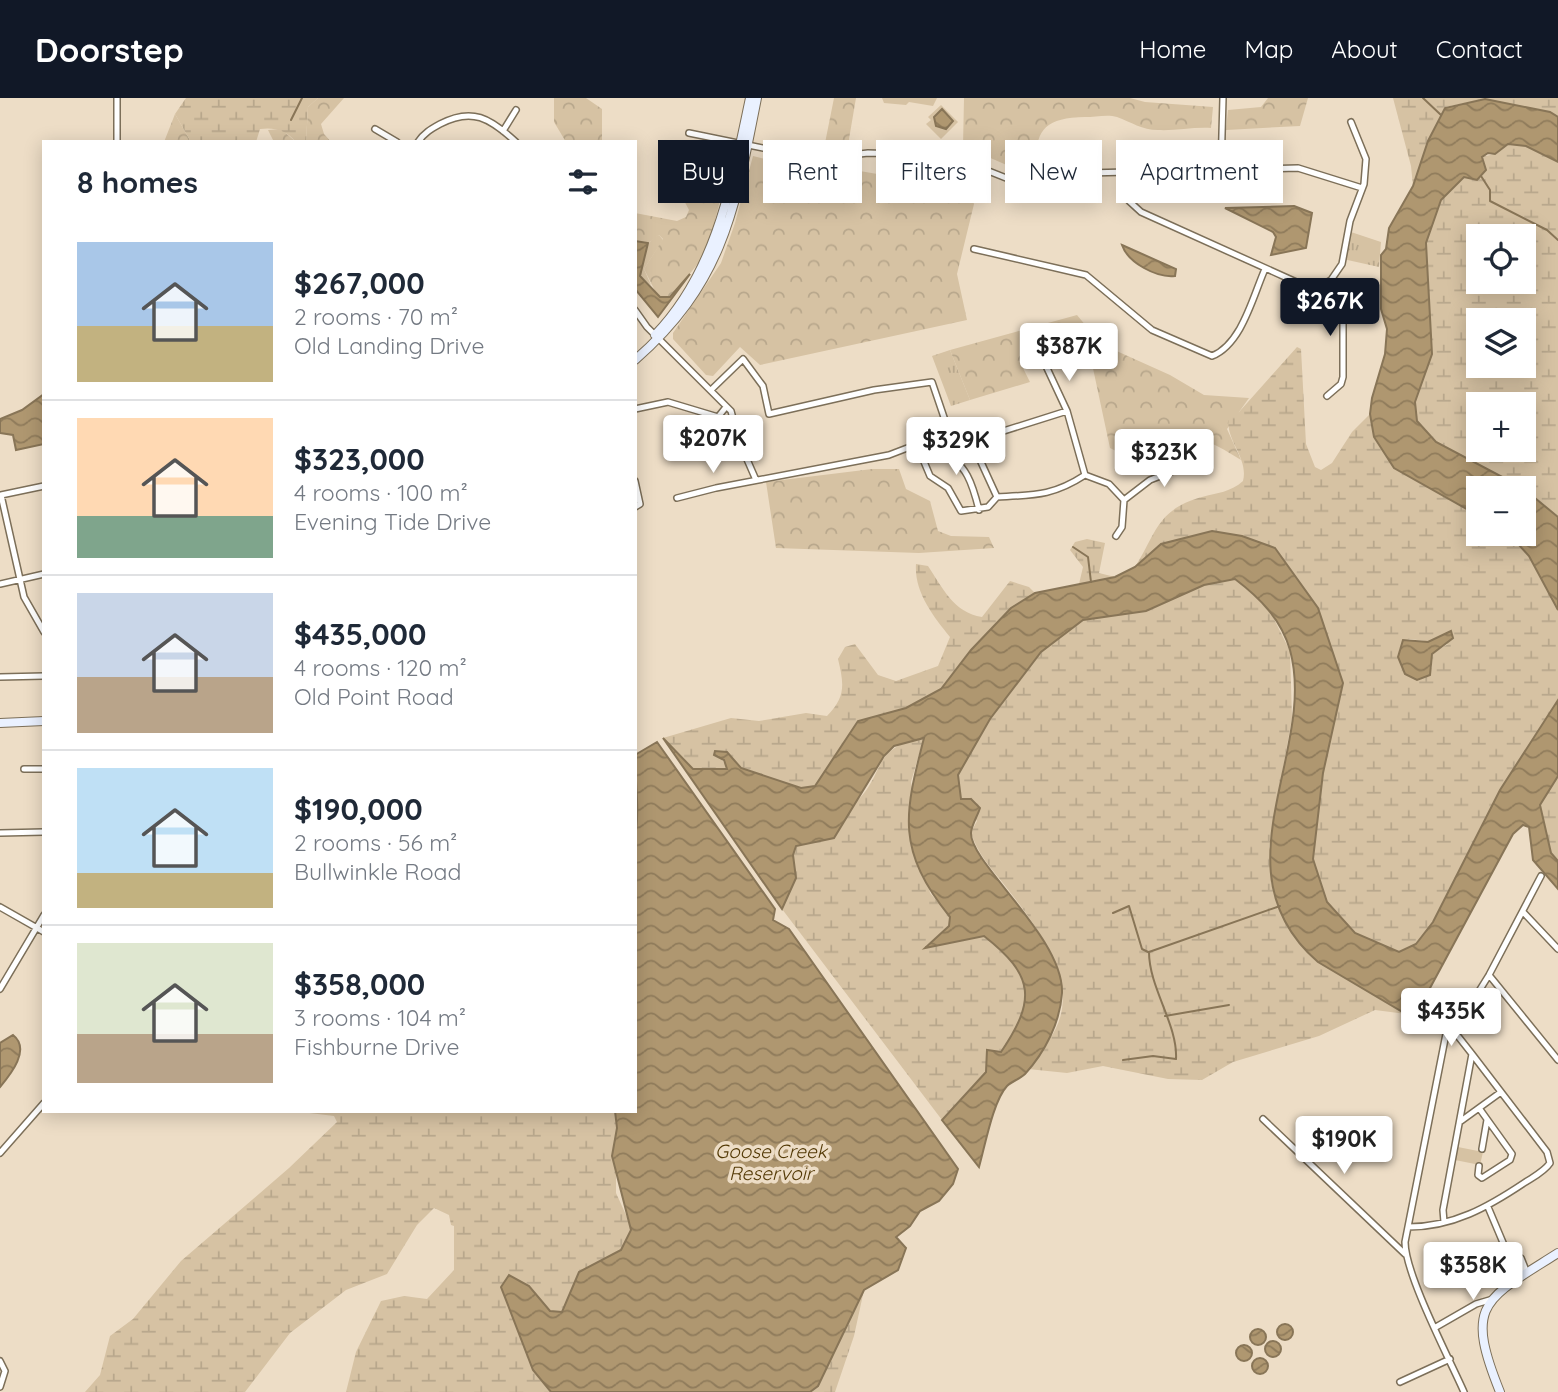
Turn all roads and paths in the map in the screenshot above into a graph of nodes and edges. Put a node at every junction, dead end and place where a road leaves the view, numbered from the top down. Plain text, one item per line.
1 (117, 98) edge
2 (750, 98) edge
3 (757, 98) edge
4 (1223, 98) edge
5 (516, 110) dead end
6 (1351, 122) dead end
7 (374, 130) dead end
8 (503, 131) junction
9 (689, 133) dead end
10 (117, 140) edge
11 (393, 140) edge
12 (420, 140) edge
13 (514, 140) edge
14 (718, 140) edge
15 (744, 140) edge
16 (745, 140) edge
17 (1222, 140) edge
18 (749, 147) edge
19 (876, 154) edge
20 (1283, 169) edge
21 (991, 172) edge
22 (1116, 172) edge
23 (1362, 188) junction
24 (726, 203) edge
25 (1131, 203) edge
26 (974, 249) dead end
27 (1265, 269) junction
28 (1325, 283) junction
29 (637, 312) edge
30 (658, 336) junction
31 (637, 352) edge
32 (637, 358) edge
33 (1046, 366) dead end
34 (710, 390) junction
35 (1327, 396) dead end
36 (726, 407) junction
37 (637, 409) edge
38 (1067, 411) junction
39 (949, 432) junction
40 (957, 443) junction
41 (917, 445) junction
42 (972, 447) junction
43 (941, 457) dead end
44 (949, 457) junction
45 (1196, 462) dead end
46 (1085, 475) junction
47 (756, 480) junction
48 (42, 486) edge
49 (997, 497) junction
50 (677, 498) dead end
51 (1124, 500) junction
52 (979, 510) junction
53 (1116, 536) dead end
54 (42, 574) edge
55 (19, 580) junction
56 (0, 584) edge
57 (42, 629) edge
58 (0, 677) edge
59 (42, 677) edge
60 (42, 721) edge
61 (0, 723) edge
62 (24, 769) dead end
63 (42, 769) edge
64 (42, 832) edge
65 (0, 833) edge
66 (1541, 876) dead end
67 (0, 907) edge
68 (1524, 913) junction
69 (42, 918) edge
70 (36, 928) junction
71 (42, 931) edge
72 (1558, 949) edge
73 (1489, 975) junction
74 (0, 989) edge
75 (1450, 1026) junction
76 (1472, 1054) junction
77 (1558, 1060) edge
78 (1501, 1092) junction
79 (42, 1105) edge
80 (1479, 1108) junction
81 (1263, 1119) dead end
82 (1487, 1120) junction
83 (1460, 1122) junction
84 (1482, 1149) dead end
85 (0, 1153) edge
86 (1479, 1166) dead end
87 (1488, 1207) junction
88 (1444, 1222) junction
89 (1408, 1227) junction
90 (1558, 1253) edge
91 (1405, 1254) junction
92 (1527, 1273) junction
93 (1493, 1298) junction
94 (1436, 1327) junction
95 (1450, 1359) junction
96 (0, 1361) edge
97 (1400, 1382) dead end
98 (0, 1387) edge
99 (1464, 1392) edge
100 (1500, 1392) edge

1 - 10 street
2 - 15 street
3 - 16 street
4 - 17 street
5 - 8 street
6 - 23 street
7 - 11 street
8 - 12 street
8 - 13 street
9 - 14 street
18 - 19 street
20 - 23 street
21 - 22 street
23 - 28 street
24 - 30 street
25 - 27 street
26 - 27 street
27 - 28 street
28 - 35 street
29 - 30 street
30 - 31 street
30 - 32 street
30 - 34 street
33 - 38 street
34 - 36 street
34 - 39 street
36 - 37 street
36 - 47 street
38 - 42 street
38 - 46 street
39 - 40 street
39 - 41 street
40 - 42 street
40 - 44 street
41 - 47 street
41 - 52 street
42 - 49 street
43 - 44 street
44 - 52 street
45 - 51 street
46 - 49 street
46 - 51 street
47 - 50 street
48 - 55 street
49 - 52 street
51 - 53 street
54 - 55 street
55 - 56 street
55 - 57 street
58 - 59 street
60 - 61 street
62 - 63 street
64 - 65 street
66 - 68 street
67 - 70 street
68 - 72 street
68 - 73 street
69 - 70 street
70 - 71 street
70 - 74 street
73 - 75 street
73 - 77 street
75 - 76 street
75 - 89 street
76 - 78 street
76 - 83 street
78 - 80 street
78 - 87 street
79 - 85 street
80 - 82 street
80 - 83 street
81 - 91 street
82 - 84 street
82 - 86 street
83 - 88 street
87 - 88 street
87 - 92 street
88 - 89 street
89 - 91 street
90 - 92 street
91 - 94 street
92 - 93 street
93 - 94 street
93 - 100 street
94 - 95 street
95 - 97 street
95 - 99 street
96 - 98 street

